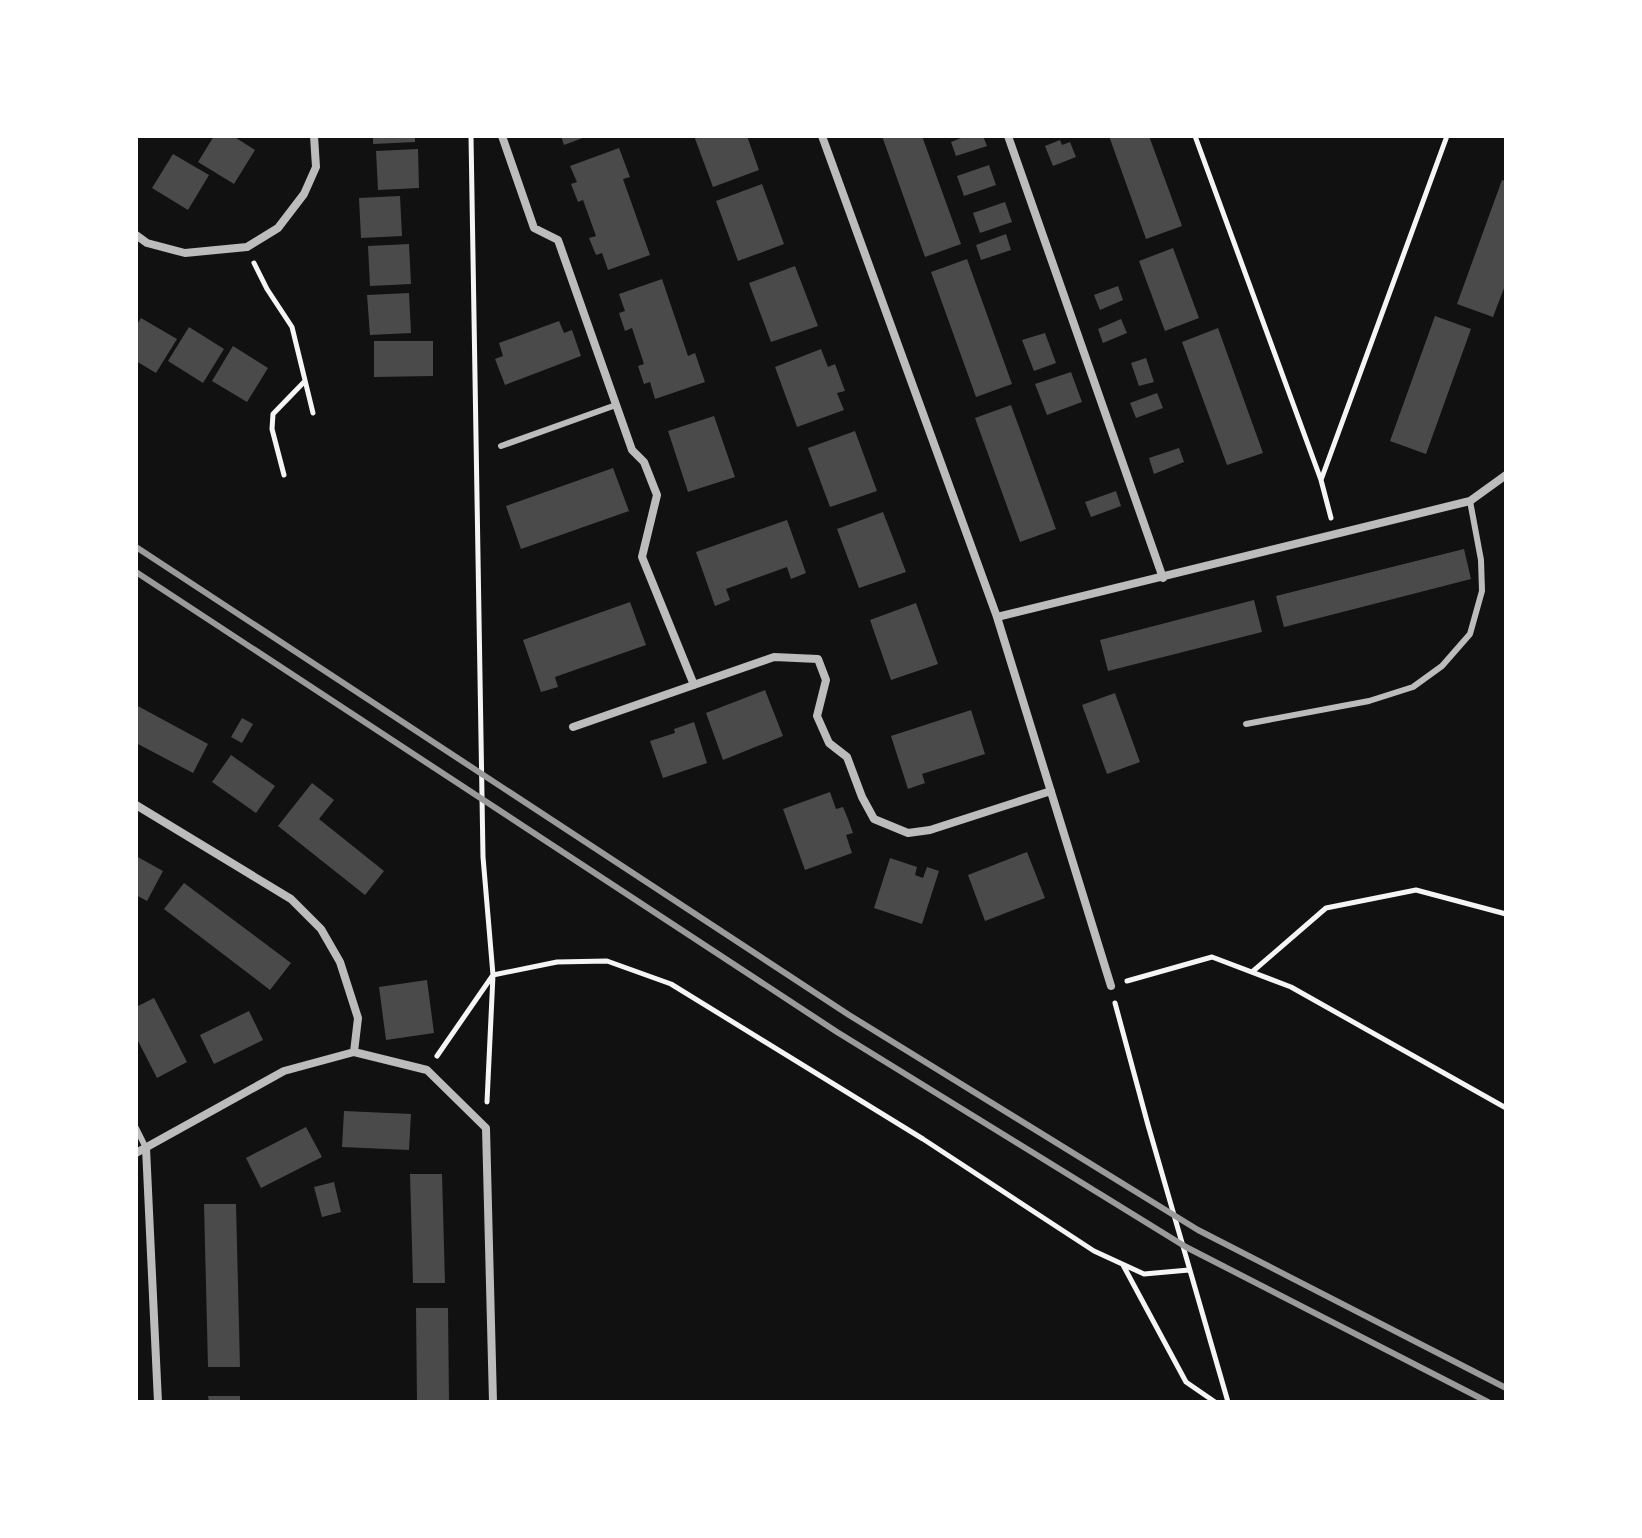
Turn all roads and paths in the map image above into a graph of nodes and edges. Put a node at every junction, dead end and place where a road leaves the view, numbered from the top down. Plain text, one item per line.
1 (314, 136) edge
2 (471, 136) edge
3 (502, 136) edge
4 (822, 136) edge
5 (1008, 136) edge
6 (1195, 136) edge
7 (1447, 136) edge
8 (136, 235) edge
9 (247, 247) junction
10 (305, 381) junction
11 (616, 405) junction
12 (313, 413) dead end
13 (501, 446) dead end
14 (284, 475) dead end
15 (1506, 475) edge
16 (1321, 480) junction
17 (1470, 501) junction
18 (1336, 536) junction
19 (1163, 578) junction
20 (997, 617) junction
21 (694, 685) junction
22 (1246, 724) dead end
23 (573, 727) dead end
24 (1051, 791) junction
25 (136, 805) edge
26 (1506, 914) edge
27 (1252, 972) junction
28 (493, 975) junction
29 (1111, 986) junction
30 (354, 1052) junction
31 (427, 1070) junction
32 (1506, 1108) edge
33 (136, 1128) edge
34 (486, 1128) junction
35 (146, 1148) junction
36 (136, 1153) edge
37 (1123, 1264) junction
38 (1189, 1270) junction
39 (158, 1402) edge
40 (493, 1402) edge
41 (1215, 1402) edge
42 (1228, 1402) edge

1 - 9 street
2 - 28 path
3 - 11 street
4 - 20 street
5 - 19 street
6 - 16 path
7 - 16 path
8 - 9 street
9 - 10 path
10 - 12 path
10 - 14 path
11 - 13 lane
11 - 21 street
15 - 17 street
16 - 18 path
17 - 18 street
17 - 22 lane
18 - 19 street
19 - 20 street
20 - 24 street
21 - 23 street
21 - 24 street
24 - 29 street
25 - 30 street
26 - 27 path
27 - 29 path
27 - 32 path
28 - 31 path
28 - 34 path
28 - 37 path
29 - 38 path
30 - 31 street
30 - 35 street
31 - 34 street
33 - 35 lane
34 - 40 street
35 - 36 street
35 - 39 street
37 - 38 path
37 - 41 path
38 - 42 path

